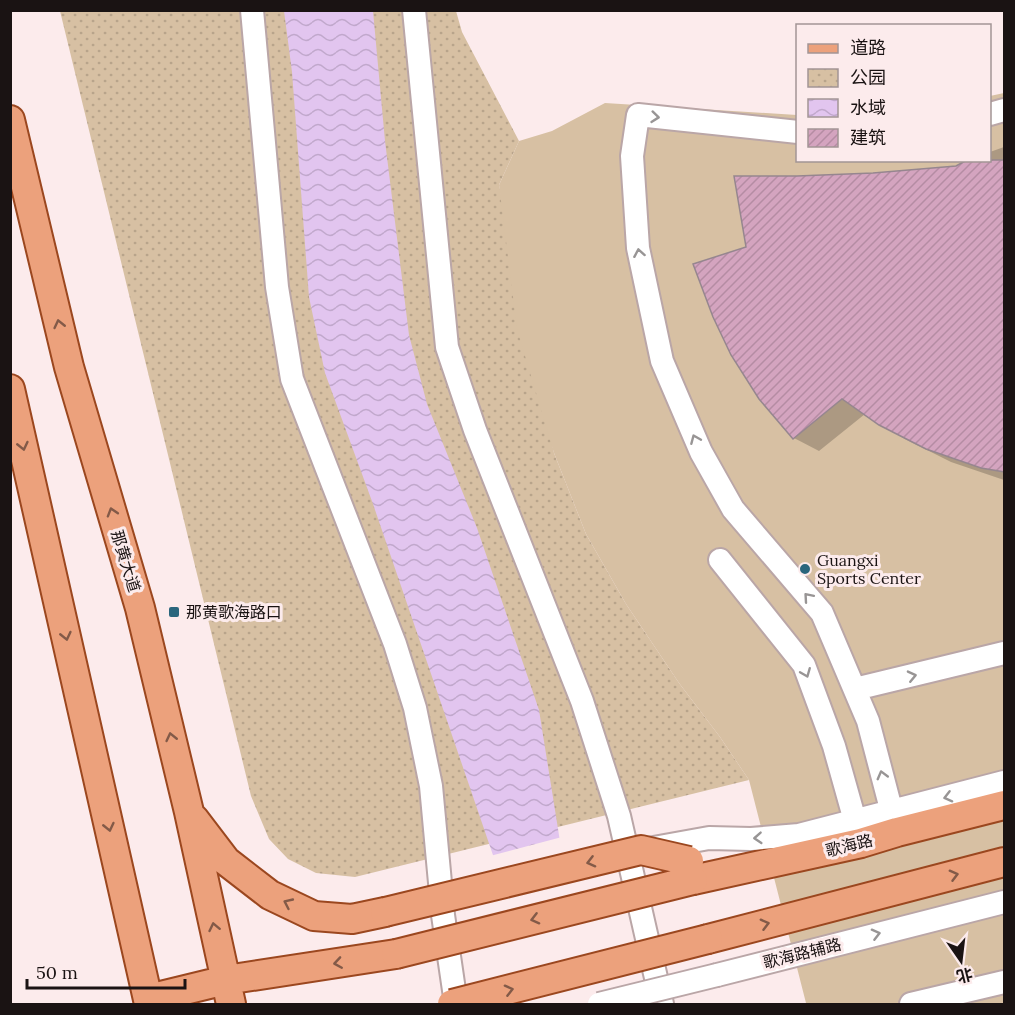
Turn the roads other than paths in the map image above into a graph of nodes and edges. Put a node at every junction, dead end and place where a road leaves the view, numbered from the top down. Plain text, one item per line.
1 (252, 10) edge
2 (414, 10) edge
3 (10, 120) edge
4 (796, 132) edge
5 (10, 389) edge
6 (720, 560) dead end
7 (1005, 653) edge
8 (855, 689) junction
9 (1005, 782) edge
10 (1005, 805) edge
11 (189, 812) junction
12 (895, 822) junction
13 (858, 832) junction
14 (689, 861) junction
15 (1005, 862) edge
16 (1005, 902) edge
17 (1005, 982) edge
18 (229, 992) edge
19 (148, 1002) edge
20 (454, 1005) edge
21 (599, 1005) edge
22 (662, 1005) edge
23 (911, 1005) edge

1 - 20 street
2 - 22 street
11 -> 3 main road, 那黄大道
8 -> 4 street
5 -> 19 main road
6 -> 13 street
8 -> 7 street
12 -> 8 street
9 -> 12 street
10 - 12 main road, 歌海路
14 -> 11 main road, bridge
18 -> 11 main road, 那黄大道
12 - 13 main road, 歌海路
13 - 14 main road, 歌海路
13 -> 14 street
14 -> 18 main road, 歌海路, bridge
20 -> 15 main road, bridge
21 -> 16 street, 歌海路辅路, bridge
17 - 23 street
18 - 19 main road, 歌海路

